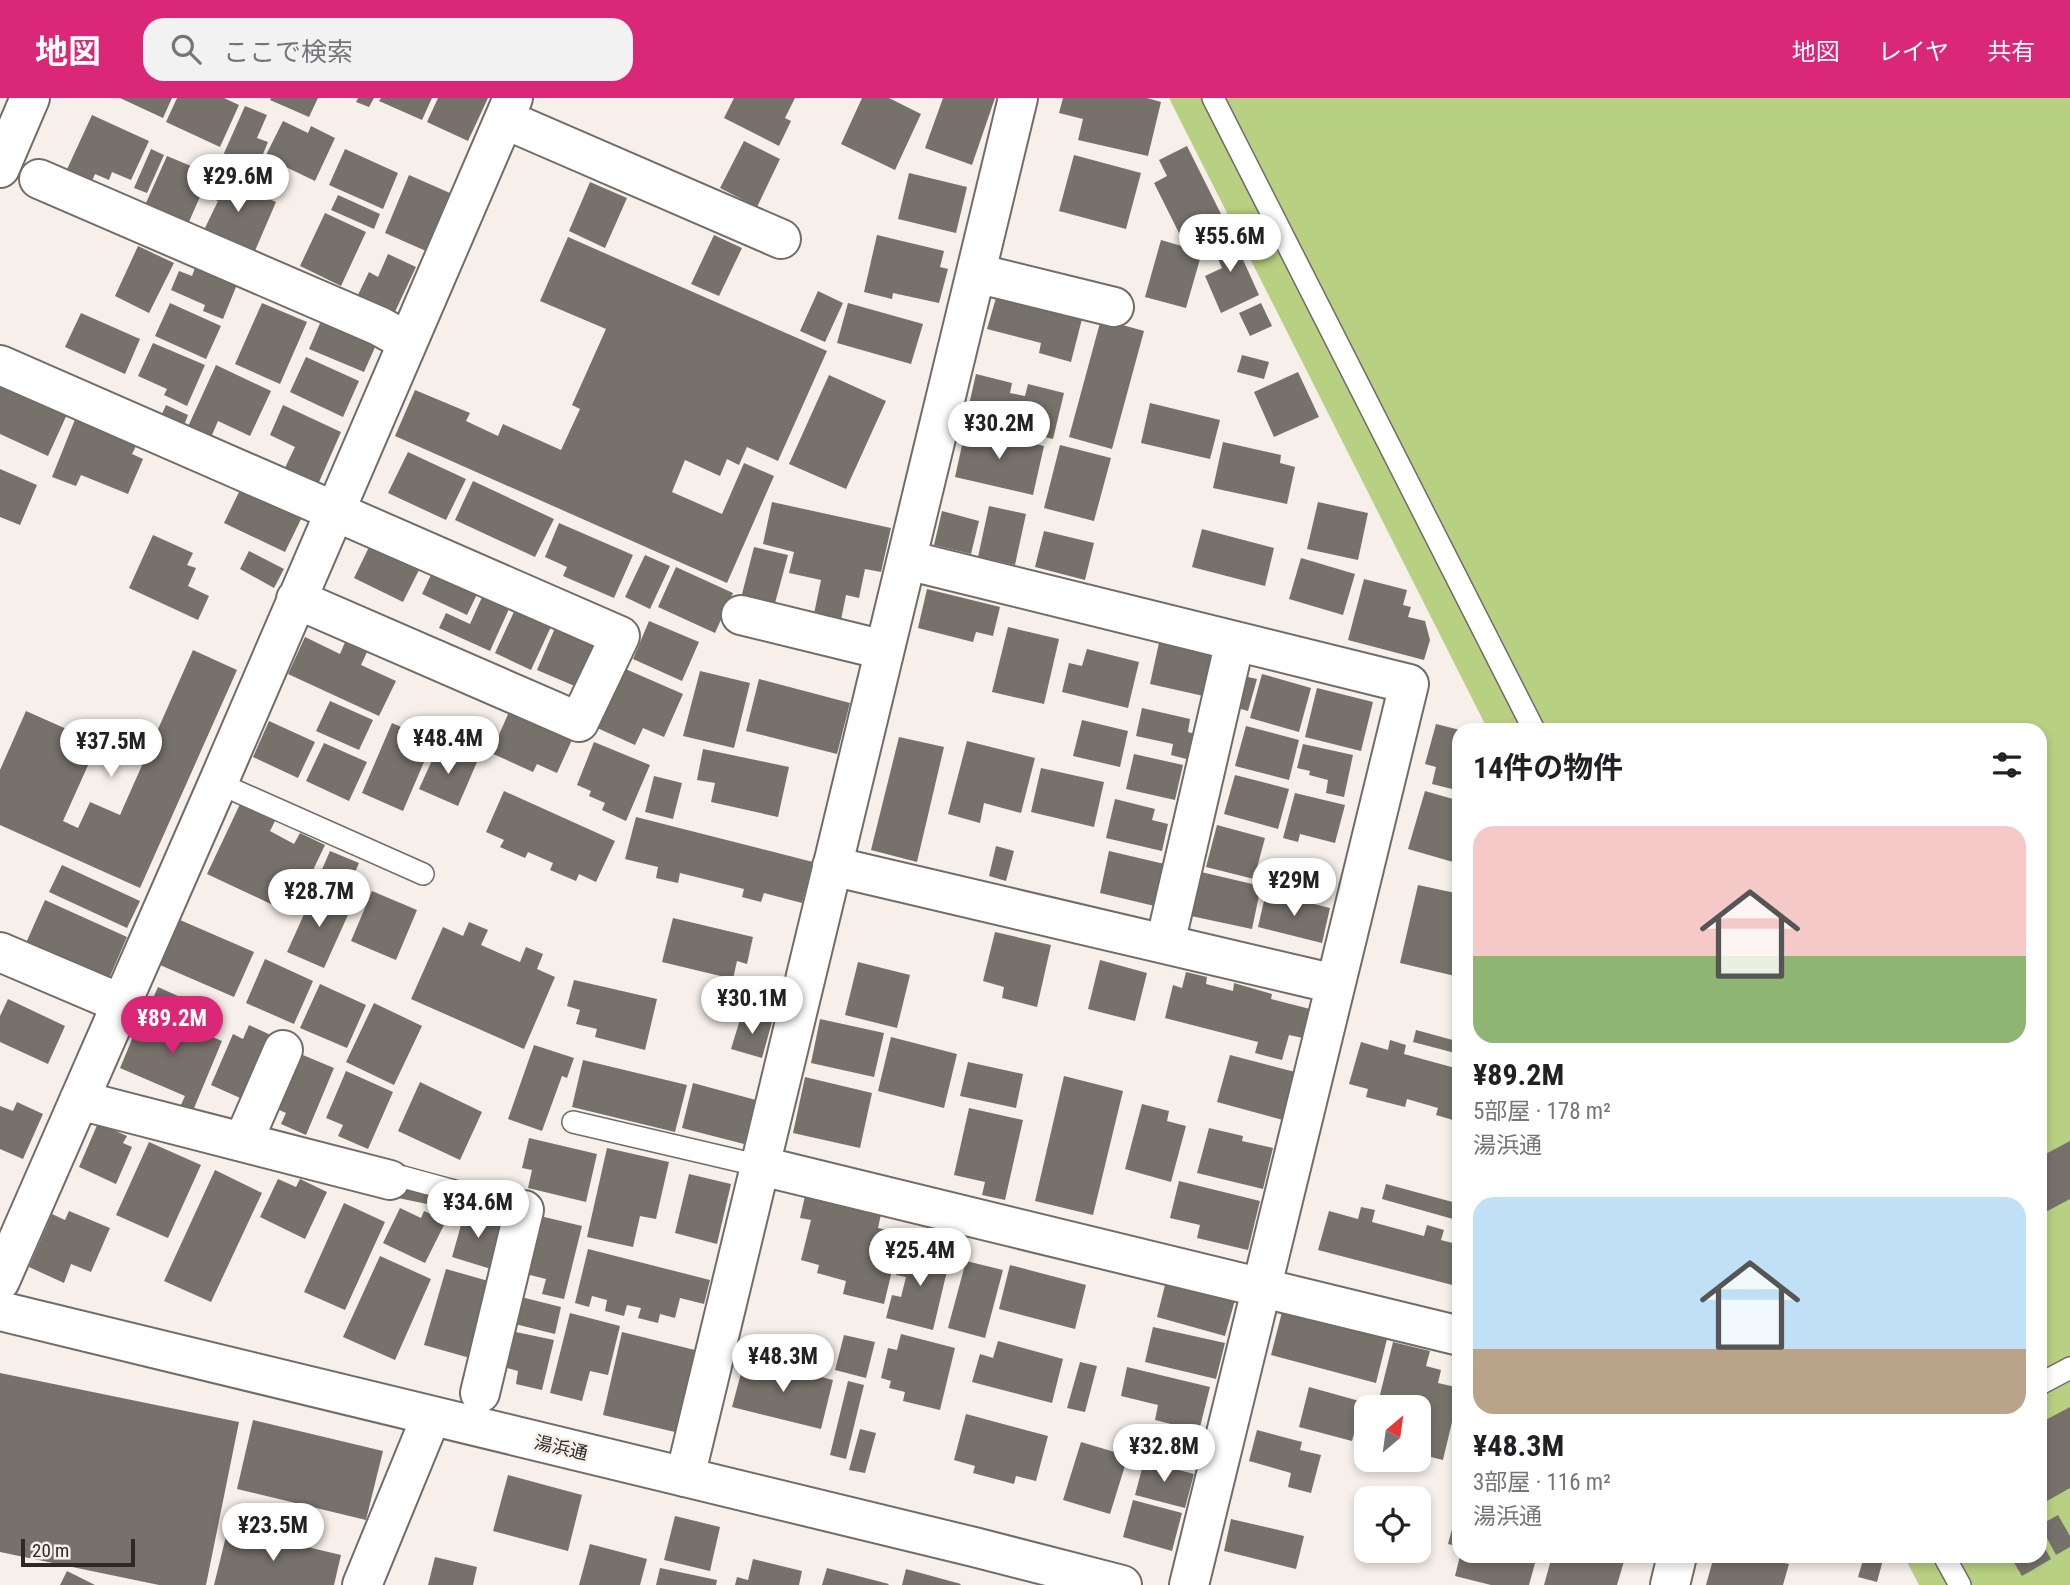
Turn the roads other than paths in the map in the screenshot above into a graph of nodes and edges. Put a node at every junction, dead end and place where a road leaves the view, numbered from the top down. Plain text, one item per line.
1 (30, 98) edge
2 (1018, 98) edge
3 (1213, 98) edge
4 (509, 108) edge
5 (0, 168) edge
6 (39, 178) dead end
7 (781, 239) dead end
8 (976, 273) junction
9 (1114, 307) dead end
10 (408, 342) junction
11 (0, 365) edge
12 (334, 511) junction
13 (906, 560) junction
14 (296, 599) junction
15 (741, 615) dead end
16 (1236, 641) junction
17 (884, 650) junction
18 (1530, 723) edge
19 (218, 783) junction
20 (832, 866) junction
21 (423, 874) dead end
22 (1166, 944) junction
23 (0, 952) edge
24 (1335, 984) junction
25 (122, 1004) junction
26 (283, 1050) dead end
27 (79, 1100) junction
28 (573, 1122) dead end
29 (243, 1142) junction
30 (761, 1166) junction
31 (390, 1180) joint
32 (524, 1210) joint
33 (0, 1281) edge
34 (1261, 1287) junction
35 (0, 1311) edge
36 (1452, 1334) edge
37 (2070, 1368) edge
38 (2047, 1380) edge
39 (480, 1394) dead end
40 (431, 1417) junction
41 (685, 1477) junction
42 (1675, 1563) edge
43 (1948, 1563) edge
44 (1032, 1574) edge
45 (362, 1585) edge
46 (1122, 1585) edge
47 (1189, 1585) edge
48 (1670, 1585) edge
49 (1960, 1585) edge

1 - 5 street
2 - 8 street
3 - 18 lane
4 - 7 street
4 - 10 street
6 - 10 street
8 - 9 street
8 - 13 street
10 - 12 street
11 - 12 street
12 - 14 street
12 - 14 street
13 - 16 street
13 - 17 street
14 - 19 street
15 - 17 street
16 - 22 street
16 - 24 street
17 - 20 street
19 - 21 lane
19 - 25 street
20 - 22 street
20 - 30 street
22 - 24 street
23 - 25 street
24 - 34 street
25 - 27 street
26 - 29 street
27 - 29 street
27 - 33 street
28 - 30 lane
29 - 31 street
30 - 34 street
30 - 41 street
31 - 32 lane
32 - 39 street
34 - 36 street
34 - 47 street
35 - 40 street, 湯浜通
37 - 38 lane
40 - 41 street, 湯浜通
40 - 45 street
41 - 44 street, 湯浜通
42 - 48 street
43 - 49 lane
44 - 46 street, 湯浜通

